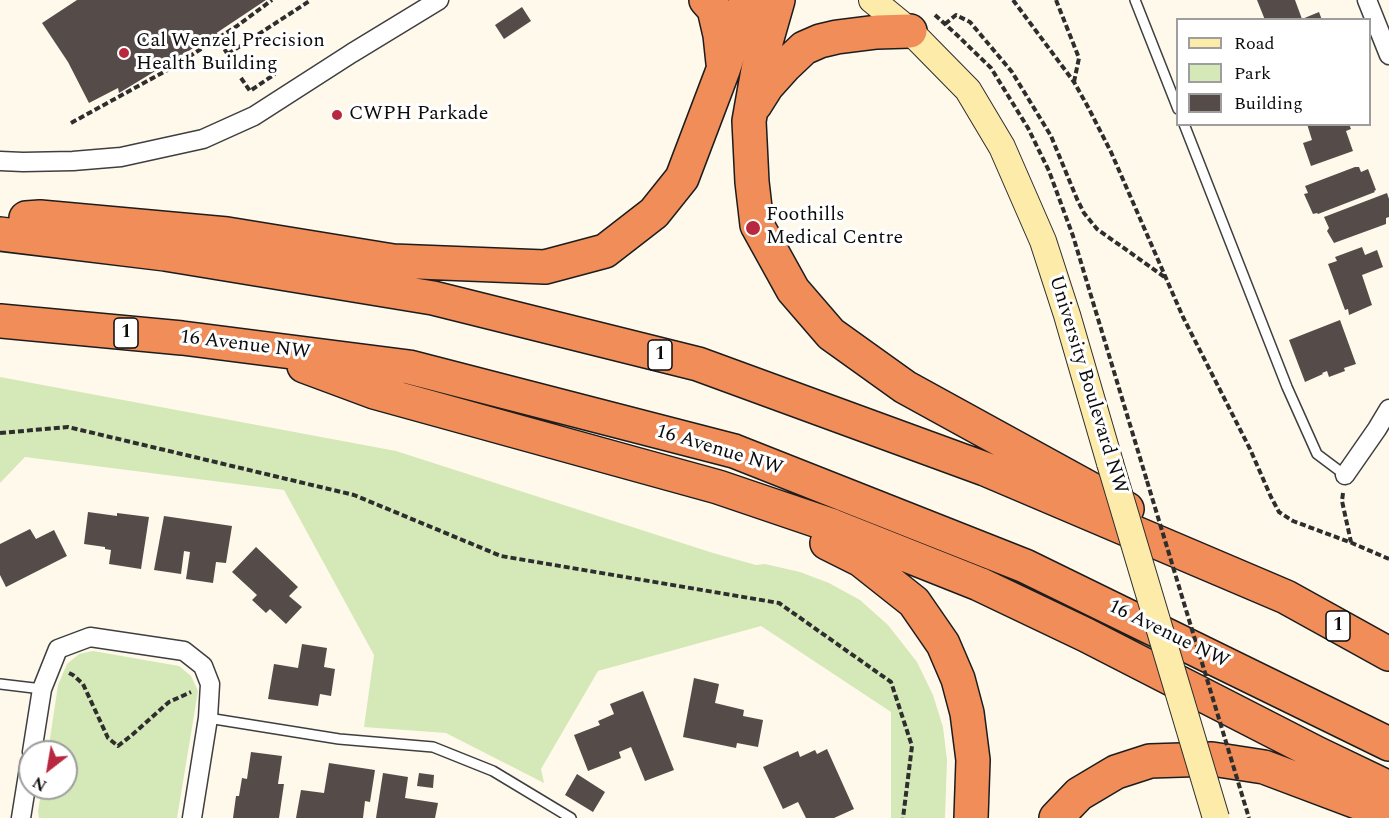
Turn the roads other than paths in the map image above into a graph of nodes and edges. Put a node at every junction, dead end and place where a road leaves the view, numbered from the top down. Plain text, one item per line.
1 (706, 0) edge
2 (746, 0) edge
3 (778, 0) edge
4 (872, 0) edge
5 (1135, 0) edge
6 (1367, 0) edge
7 (430, 2) edge
8 (910, 31) junction
9 (1389, 55) edge
10 (723, 70) junction
11 (1176, 104) edge
12 (751, 111) junction
13 (1185, 126) edge
14 (0, 161) edge
15 (0, 219) edge
16 (0, 234) edge
17 (0, 321) edge
18 (251, 347) junction
19 (1389, 409) edge
20 (1345, 475) joint
21 (718, 487) junction
22 (1286, 597) junction
23 (1389, 654) edge
24 (0, 684) edge
25 (42, 689) junction
26 (208, 718) junction
27 (34, 740) edge
28 (1389, 744) edge
29 (1389, 788) edge
30 (24, 800) edge
31 (1389, 814) edge
32 (21, 818) edge
33 (192, 818) edge
34 (572, 818) edge
35 (971, 818) edge
36 (1056, 818) edge
37 (1216, 818) edge

1 - 10 highway
2 - 10 highway
3 - 12 highway
4 - 8 street, University Boulevard NW
5 - 11 lane
6 - 9 street
7 - 14 street
8 - 12 highway
8 - 37 street, University Boulevard NW, bridge
10 - 15 highway
12 - 22 highway
13 - 20 lane
16 - 22 highway, 1
17 - 18 highway, 16 Avenue NW / 1
18 - 21 highway
18 - 28 highway, 16 Avenue NW / 1
19 - 20 street
21 - 29 highway
21 - 35 highway
22 - 23 highway, 1
24 - 25 lane
25 - 26 street
25 - 27 street
26 - 33 street
26 - 34 lane
30 - 32 street
31 - 36 highway

